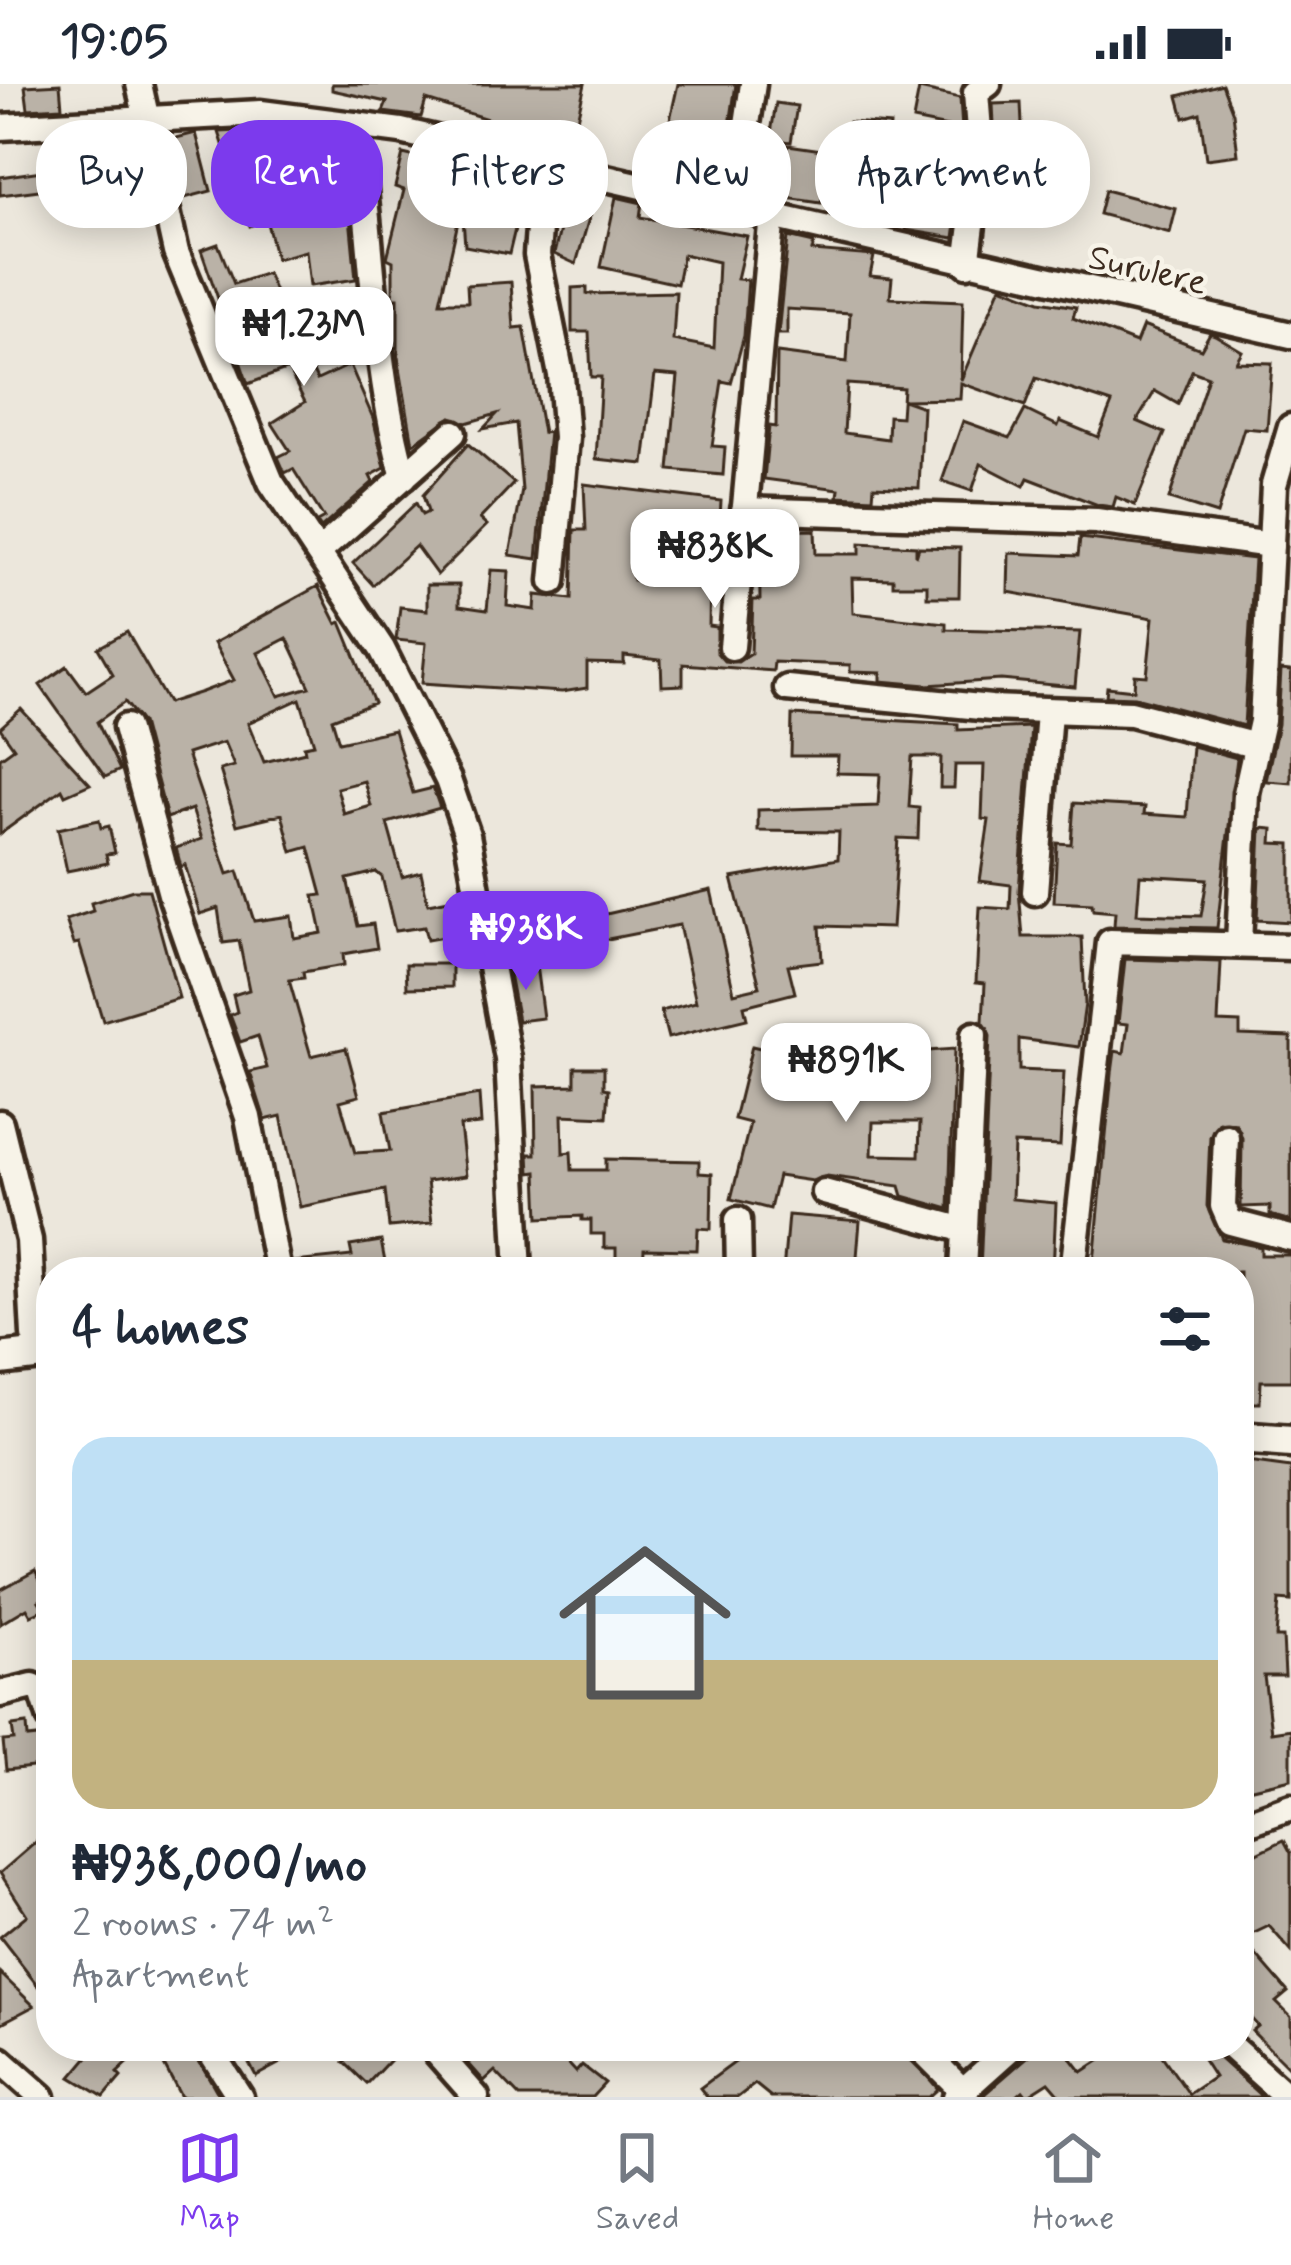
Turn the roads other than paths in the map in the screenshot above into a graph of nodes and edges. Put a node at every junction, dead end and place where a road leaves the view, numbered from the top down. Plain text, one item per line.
1 (139, 84) edge
2 (753, 84) edge
3 (988, 84) edge
4 (143, 118) junction
5 (316, 120) edge
6 (748, 120) edge
7 (0, 127) edge
8 (791, 219) edge
9 (370, 228) edge
10 (539, 228) edge
11 (771, 228) edge
12 (967, 263) junction
13 (1291, 335) edge
14 (1291, 427) edge
15 (453, 434) dead end
16 (404, 477) junction
17 (744, 510) junction
18 (1270, 545) junction
19 (319, 552) junction
20 (553, 581) dead end
21 (732, 647) dead end
22 (787, 688) dead end
23 (1049, 712) junction
24 (126, 727) dead end
25 (1253, 745) junction
26 (1035, 892) dead end
27 (1239, 944) junction
28 (1291, 946) edge
29 (974, 1035) dead end
30 (0, 1123) edge
31 (1226, 1137) dead end
32 (824, 1192) dead end
33 (738, 1220) dead end
34 (965, 1230) junction
35 (1291, 1238) edge
36 (275, 1257) edge
37 (518, 1257) edge
38 (739, 1257) edge
39 (964, 1257) edge
40 (1074, 1257) edge
41 (36, 1284) edge
42 (0, 1340) edge
43 (36, 1341) edge
44 (36, 1345) edge
45 (0, 1359) edge
46 (1254, 1421) edge
47 (1291, 1424) edge
48 (1254, 1439) edge
49 (1291, 1442) edge
50 (36, 1687) edge
51 (0, 1694) edge
52 (1291, 1807) edge
53 (1254, 1821) edge
54 (0, 2060) edge
55 (217, 2061) edge
56 (444, 2061) edge
57 (931, 2061) edge
58 (996, 2061) edge
59 (1246, 2061) edge
60 (959, 2094) edge
61 (42, 2097) edge
62 (240, 2097) edge
63 (476, 2097) edge
64 (1286, 2097) edge

1 - 4 street
2 - 6 street
3 - 12 street
4 - 5 street, Surulere
4 - 7 street, Surulere
4 - 19 street
8 - 12 street, Surulere
9 - 16 street
10 - 20 street
11 - 17 street
12 - 13 street, Surulere
14 - 18 street
15 - 16 street
16 - 19 street
17 - 18 street
17 - 21 street
18 - 25 street
19 - 37 street
22 - 23 street
23 - 25 street
23 - 26 street
24 - 36 street
25 - 27 street
27 - 28 street
27 - 40 street
29 - 34 street
30 - 41 street
31 - 35 street
32 - 34 street
33 - 38 street
34 - 39 street
42 - 43 main road
44 - 45 main road
46 - 47 main road
48 - 49 main road
50 - 51 street
52 - 53 street
54 - 61 street
55 - 62 street
56 - 63 street
57 - 60 street
58 - 60 street
59 - 64 street

